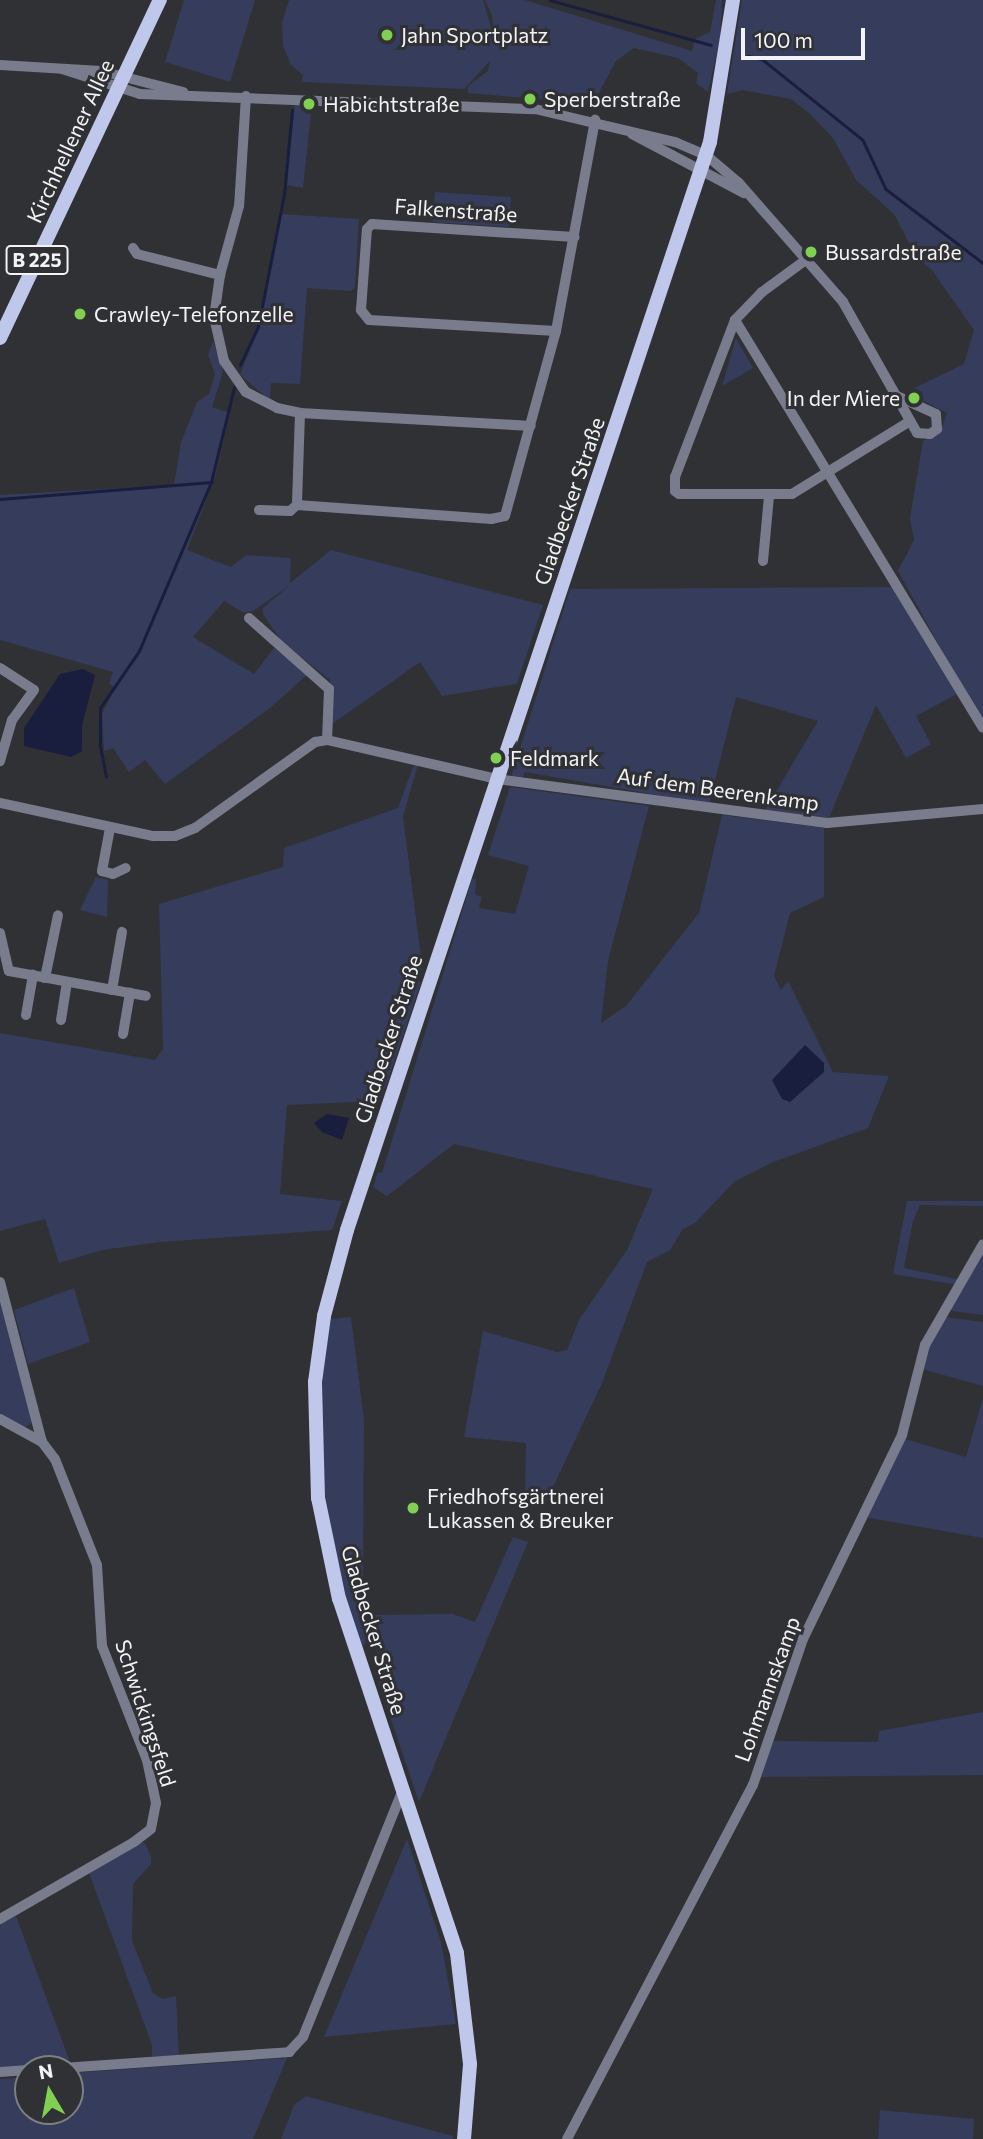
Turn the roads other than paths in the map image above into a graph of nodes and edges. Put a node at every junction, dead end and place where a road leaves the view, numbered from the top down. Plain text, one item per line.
1 (160, 0) edge
2 (733, 0) edge
3 (0, 65) edge
4 (62, 69) junction
5 (125, 75) junction
6 (118, 89) junction
7 (187, 93) junction
8 (246, 96) junction
9 (595, 120) junction
10 (613, 125) junction
11 (706, 155) junction
12 (700, 170) junction
13 (744, 193) junction
14 (575, 237) junction
15 (133, 248) dead end
16 (807, 260) junction
17 (220, 275) junction
18 (735, 320) junction
19 (555, 331) junction
20 (0, 338) edge
21 (899, 397) junction
22 (300, 412) junction
23 (910, 421) junction
24 (531, 426) junction
25 (831, 471) junction
26 (769, 496) junction
27 (297, 505) junction
28 (259, 510) dead end
29 (763, 561) dead end
30 (249, 618) dead end
31 (0, 668) edge
32 (983, 729) edge
33 (327, 740) junction
34 (2, 743) edge
35 (0, 761) edge
36 (497, 779) junction
37 (0, 803) edge
38 (983, 809) edge
39 (110, 828) junction
40 (126, 868) dead end
41 (58, 915) dead end
42 (122, 932) dead end
43 (0, 933) edge
44 (33, 975) junction
45 (45, 978) junction
46 (67, 982) junction
47 (113, 990) junction
48 (130, 993) junction
49 (146, 996) dead end
50 (26, 1015) dead end
51 (61, 1020) dead end
52 (123, 1034) dead end
53 (983, 1244) edge
54 (0, 1282) edge
55 (0, 1419) edge
56 (42, 1442) junction
57 (402, 1792) junction
58 (0, 1919) edge
59 (84, 2066) edge
60 (464, 2139) edge
61 (566, 2139) edge

1 - 5 main road, Kirchhellener Allee / B 225
2 - 11 main road, Gladbecker Straße
3 - 4 street
4 - 5 street
4 - 6 street
5 - 6 main road, Kirchhellener Allee / B 225
5 - 7 street
6 - 7 street
6 - 20 main road, Kirchhellener Allee / B 225
7 - 8 street
8 - 9 street
8 - 17 street
9 - 10 street
9 - 14 street
10 - 11 street
10 - 12 street
11 - 12 main road, Gladbecker Straße
11 - 13 street
12 - 13 street
12 - 36 main road, Gladbecker Straße
13 - 16 street
14 - 19 street
14 - 19 street, Falkenstraße
15 - 17 street
16 - 18 street
16 - 21 street
17 - 22 street
18 - 25 street
18 - 26 street
19 - 24 street
21 - 23 street
21 - 23 street
22 - 24 street
22 - 27 street
23 - 25 street
24 - 27 street
25 - 26 street
25 - 32 street
26 - 29 street
27 - 28 street
30 - 33 street
31 - 34 street
33 - 36 street, Auf dem Beerenkamp
33 - 39 street
34 - 35 street
36 - 38 street, Auf dem Beerenkamp
36 - 57 main road, Gladbecker Straße
37 - 39 street
39 - 40 street
41 - 45 street
42 - 47 street
43 - 44 street
44 - 45 street
44 - 50 street
45 - 46 street
46 - 47 street
46 - 51 street
47 - 48 street
48 - 49 street
48 - 52 street
53 - 61 street, Lohmannskamp
54 - 56 street, Schwickingsfeld
55 - 56 street
56 - 58 street, Schwickingsfeld
57 - 59 street
57 - 60 main road, Gladbecker Straße

